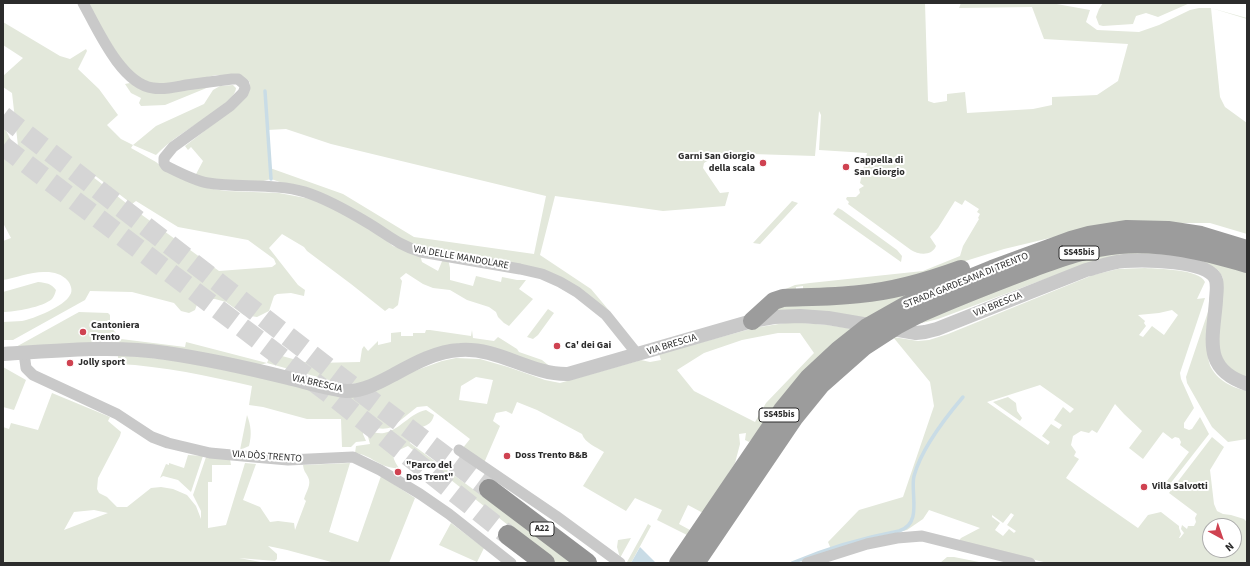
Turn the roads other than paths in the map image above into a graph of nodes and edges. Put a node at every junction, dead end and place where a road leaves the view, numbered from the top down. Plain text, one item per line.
1 (83, 3) edge
2 (1071, 240) junction
3 (1247, 250) edge
4 (1247, 264) edge
5 (916, 307) junction
6 (752, 321) junction
7 (24, 353) junction
8 (3, 354) edge
9 (638, 354) junction
10 (1247, 384) edge
11 (459, 450) dead end
12 (489, 489) tunnel mouth
13 (508, 535) tunnel mouth
14 (511, 563) edge
15 (545, 563) edge
16 (587, 563) edge
17 (620, 563) edge
18 (678, 563) edge
19 (696, 563) edge
20 (807, 563) edge
21 (1030, 563) edge

1 - 9 street, VIA DELLE MANDOLARE
2 - 3 highway, STRADA GARDESANA DI TRENTO / SS45bis
2 - 5 highway, STRADA GARDESANA DI TRENTO / SS45bis
2 - 6 highway
4 - 5 highway, STRADA GARDESANA DI TRENTO / SS45bis
5 - 18 highway, STRADA GARDESANA DI TRENTO / SS45bis, bridge
5 - 19 highway, STRADA GARDESANA DI TRENTO / SS45bis, bridge
6 - 9 street, VIA BRESCIA
6 - 10 street, VIA BRESCIA
7 - 8 street, VIA BRESCIA
7 - 9 street, VIA BRESCIA
7 - 14 street, VIA DÒS TRENTO
11 - 17 street
12 - 16 highway, A22
13 - 15 highway, A22
20 - 21 street

